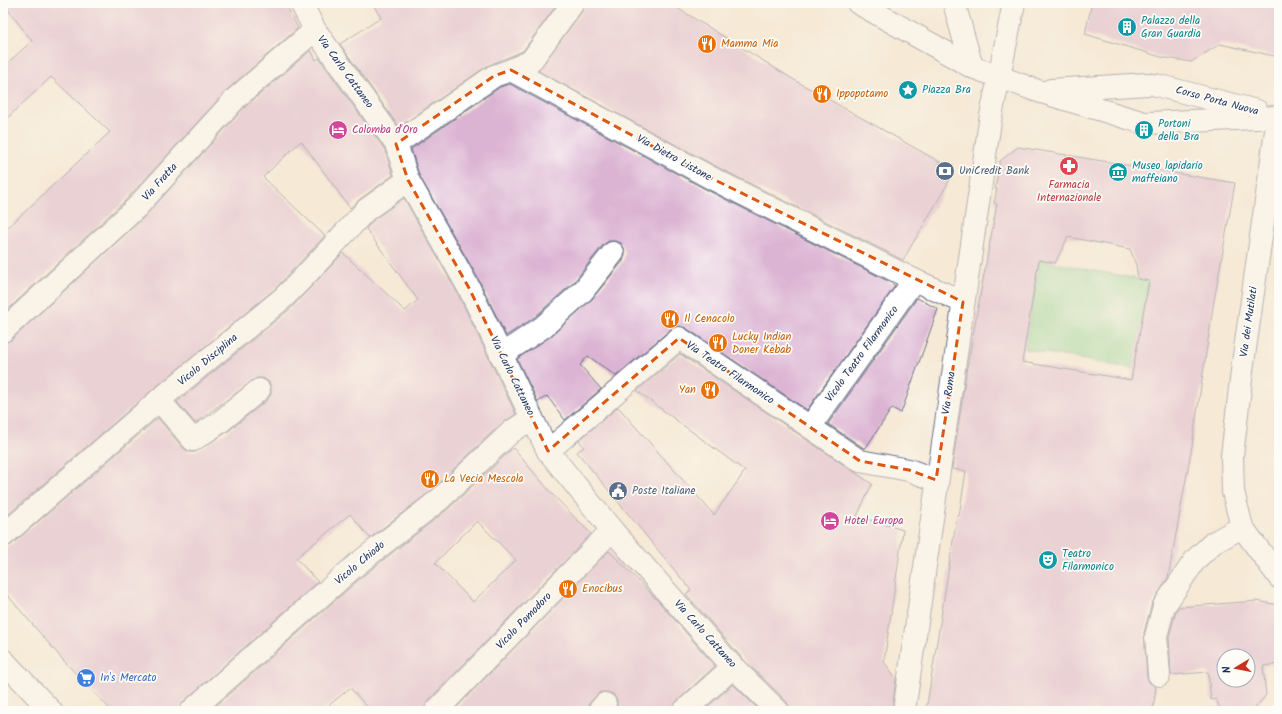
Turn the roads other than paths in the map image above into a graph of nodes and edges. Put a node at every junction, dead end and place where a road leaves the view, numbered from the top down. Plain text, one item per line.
1 (572, 3) edge
2 (858, 3) edge
3 (954, 3) edge
4 (1014, 3) edge
5 (307, 5) edge
6 (315, 30) junction
7 (972, 67) junction
8 (518, 73) junction
9 (998, 76) junction
10 (1038, 91) junction
11 (1279, 117) edge
12 (396, 144) junction
13 (408, 180) junction
14 (612, 253) dead end
15 (914, 280) junction
16 (962, 302) junction
17 (3, 332) edge
18 (502, 355) junction
19 (259, 390) dead end
20 (159, 400) junction
21 (532, 418) junction
22 (810, 427) junction
23 (548, 451) junction
24 (936, 480) junction
25 (1242, 527) junction
26 (612, 530) junction
27 (3, 536) edge
28 (1279, 577) edge
29 (3, 660) edge
30 (733, 667) junction
31 (1159, 675) dead end
32 (50, 711) edge
33 (191, 711) edge
34 (436, 711) edge
35 (684, 711) edge
36 (778, 711) edge
37 (904, 711) edge

1 - 8 street
2 - 7 street
3 - 7 street
4 - 9 street
5 - 6 street, Via Carlo Cattaneo
6 - 12 street, Via Carlo Cattaneo
6 - 17 street, Via Fratta
7 - 9 street
8 - 12 street
8 - 15 street, Via Dietro Listone
9 - 10 street, Corso Porta Nuova
9 - 16 street, Via Roma
10 - 11 street, Corso Porta Nuova
10 - 11 street, Corso Porta Nuova
11 - 25 street, Via dei Mutilati
12 - 13 street, Via Carlo Cattaneo
13 - 18 street, Via Carlo Cattaneo
13 - 20 street, Vicolo Disciplina
14 - 18 street
15 - 16 street, Via Dietro Listone
15 - 22 street, Vicolo Teatro Filarmonico
16 - 24 street, Via Roma
18 - 21 street, Via Carlo Cattaneo
19 - 20 street
20 - 27 street, Vicolo Disciplina
21 - 23 street, Via Carlo Cattaneo
21 - 33 street, Vicolo Chiodo
22 - 23 street, Via Teatro Filarmonico
22 - 24 street, Via Teatro Filarmonico
23 - 26 street, Via Carlo Cattaneo
24 - 37 street, Via Roma
25 - 28 street, Via dei Mutilati
25 - 31 street
26 - 30 street, Via Carlo Cattaneo
26 - 34 street, Vicolo Pomodoro
29 - 32 street
30 - 35 street
30 - 36 street, Via Carlo Cattaneo

